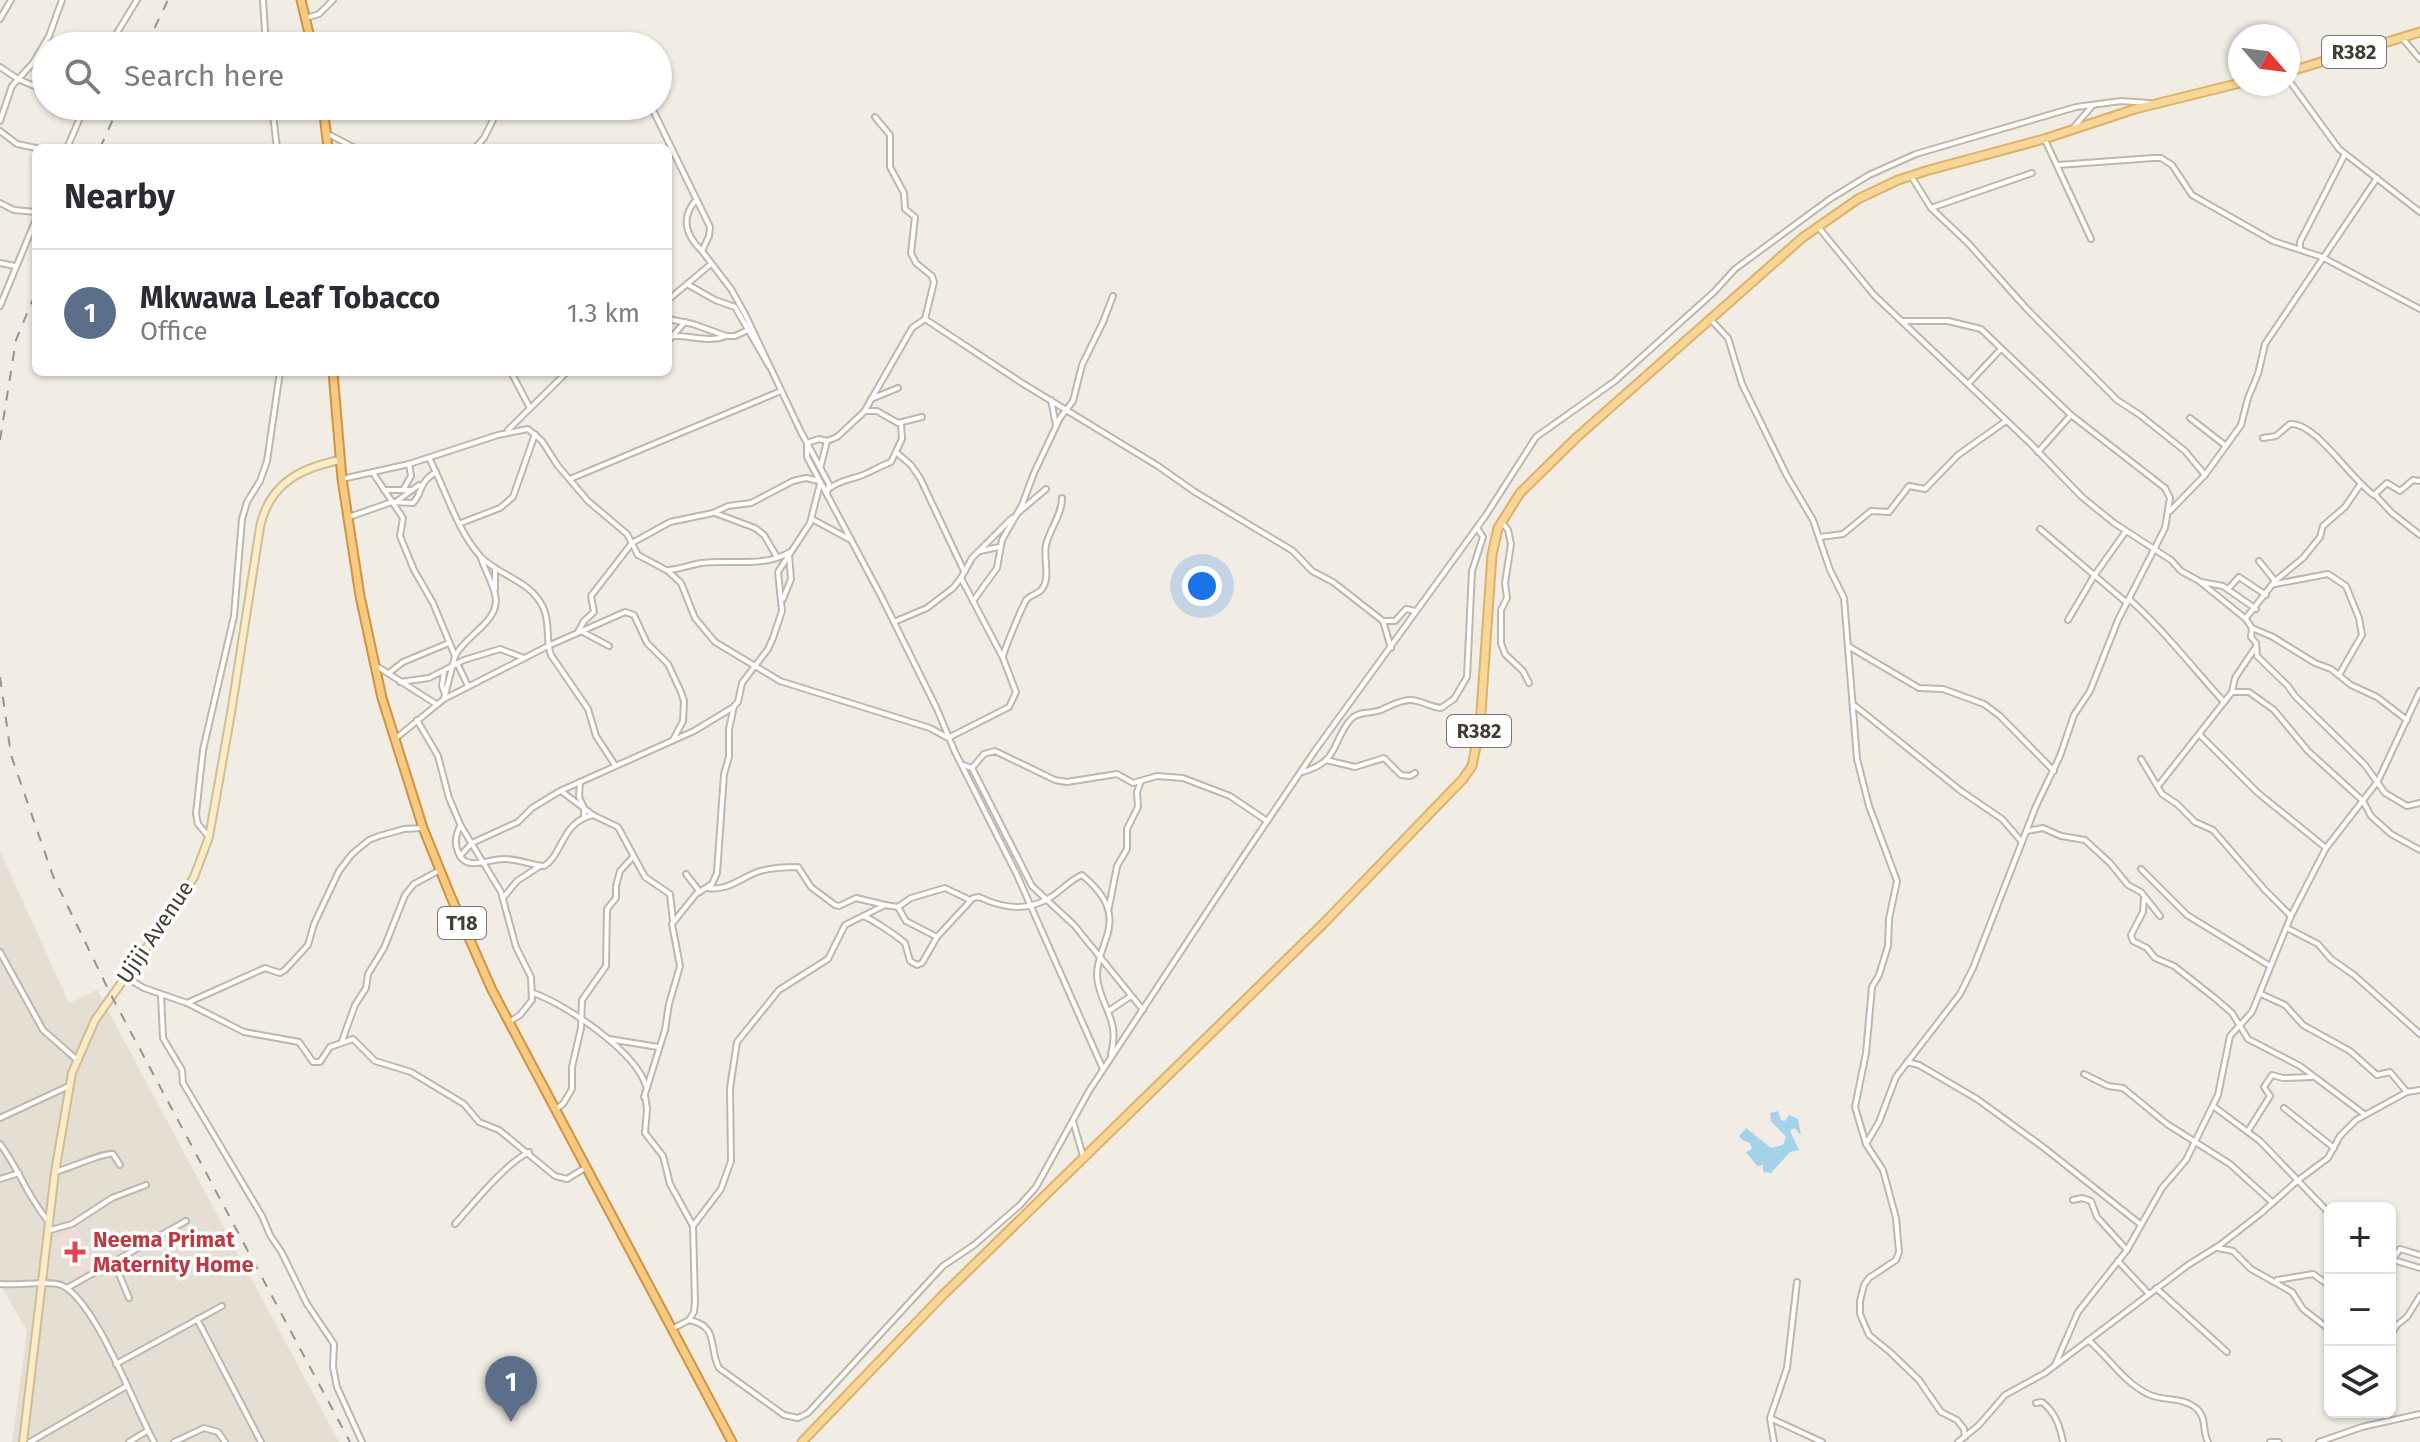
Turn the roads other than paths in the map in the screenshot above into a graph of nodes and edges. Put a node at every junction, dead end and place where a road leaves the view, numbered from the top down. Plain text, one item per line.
1 (11, 0) edge
2 (62, 0) edge
3 (136, 0) edge
4 (263, 0) edge
5 (301, 0) edge
6 (333, 0) edge
7 (306, 18) junction
8 (0, 19) edge
9 (50, 32) edge
10 (117, 32) edge
11 (265, 32) edge
12 (309, 32) edge
13 (2420, 32) edge
14 (2402, 38) junction
15 (2420, 59) edge
16 (32, 64) edge
17 (0, 67) edge
18 (2300, 68) edge
19 (18, 79) junction
20 (32, 85) edge
21 (2228, 86) edge
22 (2300, 95) edge
23 (2155, 104) junction
24 (2093, 105) junction
25 (875, 117) dead end
26 (79, 120) edge
27 (274, 120) edge
28 (325, 120) edge
29 (493, 120) edge
30 (658, 120) edge
31 (0, 121) edge
32 (0, 131) edge
33 (2069, 131) junction
34 (326, 133) junction
35 (2044, 139) junction
36 (68, 144) edge
37 (277, 144) edge
38 (327, 144) edge
39 (347, 144) edge
40 (479, 144) edge
41 (669, 144) edge
42 (32, 147) edge
43 (672, 150) edge
44 (2345, 154) junction
45 (2058, 165) junction
46 (2032, 173) dead end
47 (1911, 176) junction
48 (2377, 178) junction
49 (696, 200) junction
50 (0, 203) edge
51 (1931, 208) junction
52 (32, 212) edge
53 (2420, 212) edge
54 (1817, 226) junction
55 (32, 228) edge
56 (2091, 239) dead end
57 (2300, 249) junction
58 (702, 251) junction
59 (2322, 257) junction
60 (0, 263) edge
61 (711, 264) junction
62 (15, 266) junction
63 (687, 284) junction
64 (1113, 296) dead end
65 (672, 297) edge
66 (0, 306) edge
67 (2420, 309) edge
68 (925, 319) junction
69 (1710, 319) junction
70 (672, 320) edge
71 (1902, 321) junction
72 (685, 322) junction
73 (748, 330) junction
74 (726, 336) junction
75 (672, 337) edge
76 (672, 339) edge
77 (2000, 350) junction
78 (772, 369) junction
79 (279, 376) edge
80 (333, 376) edge
81 (513, 376) edge
82 (563, 376) edge
83 (1968, 384) junction
84 (898, 388) dead end
85 (781, 391) junction
86 (871, 399) junction
87 (1051, 400) junction
88 (530, 408) junction
89 (1068, 409) junction
90 (864, 412) junction
91 (2071, 415) junction
92 (922, 417) dead end
93 (2190, 418) dead end
94 (2006, 421) junction
95 (901, 423) junction
96 (1056, 428) junction
97 (507, 432) junction
98 (535, 433) junction
99 (2263, 438) dead end
100 (827, 441) junction
101 (807, 443) junction
102 (2226, 446) junction
103 (2038, 452) junction
104 (897, 453) junction
105 (429, 458) junction
106 (340, 460) junction
107 (409, 464) junction
108 (820, 468) junction
109 (814, 470) junction
110 (437, 472) junction
111 (373, 473) junction
112 (2205, 475) junction
113 (806, 478) junction
114 (342, 479) junction
115 (570, 479) junction
116 (2420, 481) edge
117 (820, 482) junction
118 (421, 484) junction
119 (2360, 485) junction
120 (1046, 489) dead end
121 (384, 490) junction
122 (403, 490) junction
123 (414, 490) junction
124 (828, 491) junction
125 (2375, 495) junction
126 (1062, 498) dead end
127 (394, 502) junction
128 (713, 513) junction
129 (1018, 513) junction
130 (2168, 513) junction
131 (346, 517) junction
132 (812, 519) junction
133 (1501, 520) junction
134 (461, 523) junction
135 (1477, 528) junction
136 (2040, 529) dead end
137 (2126, 531) junction
138 (2420, 535) edge
139 (1820, 537) junction
140 (850, 539) junction
141 (632, 543) junction
142 (999, 547) junction
143 (795, 548) junction
144 (2155, 549) junction
145 (978, 552) junction
146 (789, 555) junction
147 (480, 556) junction
148 (778, 558) junction
149 (2259, 561) dead end
150 (782, 563) junction
151 (495, 568) junction
152 (668, 571) junction
153 (964, 571) junction
154 (2094, 576) junction
155 (961, 578) junction
156 (2199, 581) junction
157 (2274, 583) junction
158 (2228, 589) junction
159 (2266, 595) junction
160 (496, 596) junction
161 (973, 601) junction
162 (2128, 601) junction
163 (782, 603) junction
164 (2256, 609) junction
165 (1417, 611) junction
166 (2246, 619) junction
167 (2068, 620) dead end
168 (1383, 621) junction
169 (894, 622) junction
170 (2252, 628) junction
171 (580, 632) junction
172 (449, 643) junction
173 (548, 646) junction
174 (609, 646) dead end
175 (1848, 646) junction
176 (2256, 646) junction
177 (1391, 648) junction
178 (455, 656) junction
179 (524, 658) junction
180 (1003, 658) junction
181 (455, 664) junction
182 (375, 665) junction
183 (756, 665) junction
184 (445, 670) junction
185 (389, 673) junction
186 (2339, 675) junction
187 (400, 682) junction
188 (1529, 683) dead end
189 (468, 687) junction
190 (2420, 691) edge
191 (2232, 692) junction
192 (444, 697) junction
193 (2224, 702) junction
194 (436, 704) junction
195 (1854, 705) junction
196 (2417, 705) edge
197 (734, 706) junction
198 (417, 720) junction
199 (2407, 720) junction
200 (2199, 734) junction
201 (948, 738) junction
202 (395, 740) junction
203 (673, 740) junction
204 (2141, 759) dead end
205 (1326, 760) junction
206 (961, 764) junction
207 (615, 765) junction
208 (972, 768) junction
209 (2054, 771) junction
210 (1300, 773) junction
211 (1415, 773) dead end
212 (1141, 781) junction
213 (2378, 781) junction
214 (580, 782) junction
215 (2158, 786) junction
216 (560, 791) junction
217 (2363, 801) junction
218 (2420, 803) edge
219 (584, 808) junction
220 (593, 815) junction
221 (584, 818) junction
222 (1267, 821) junction
223 (461, 826) junction
224 (423, 828) junction
225 (2027, 831) junction
226 (209, 837) junction
227 (2022, 842) junction
228 (472, 843) junction
229 (2326, 848) junction
230 (2420, 850) edge
231 (460, 856) junction
232 (633, 857) junction
233 (483, 862) junction
234 (540, 866) junction
235 (2141, 869) dead end
236 (440, 870) junction
237 (686, 874) dead end
238 (707, 888) junction
239 (700, 892) junction
240 (503, 898) junction
241 (2144, 899) junction
242 (970, 900) junction
243 (1045, 901) junction
244 (885, 905) junction
245 (1030, 905) junction
246 (898, 907) junction
247 (1108, 909) junction
248 (863, 916) junction
249 (2160, 916) dead end
250 (2291, 916) junction
251 (672, 924) junction
252 (2287, 928) junction
253 (937, 937) junction
254 (0, 952) edge
255 (1099, 958) junction
256 (2270, 966) junction
257 (125, 977) junction
258 (533, 993) junction
259 (2261, 994) junction
260 (161, 995) junction
261 (1131, 996) junction
262 (187, 1003) junction
263 (1110, 1010) junction
264 (1143, 1010) junction
265 (582, 1020) junction
266 (509, 1022) junction
267 (2238, 1025) junction
268 (2420, 1034) edge
269 (608, 1039) junction
270 (342, 1041) junction
271 (658, 1047) junction
272 (1110, 1058) junction
273 (76, 1059) junction
274 (1907, 1062) junction
275 (1103, 1069) junction
276 (2084, 1074) dead end
277 (2315, 1077) junction
278 (69, 1086) junction
279 (2419, 1091) edge
280 (2407, 1092) junction
281 (644, 1097) junction
282 (2213, 1106) junction
283 (2284, 1108) dead end
284 (555, 1110) junction
285 (2364, 1114) junction
286 (0, 1118) edge
287 (1073, 1119) junction
288 (2248, 1131) junction
289 (2194, 1141) junction
290 (0, 1144) edge
291 (1866, 1144) junction
292 (2334, 1148) junction
293 (529, 1152) junction
294 (1083, 1156) junction
295 (120, 1165) dead end
296 (586, 1167) junction
297 (55, 1172) junction
298 (19, 1173) junction
299 (0, 1179) edge
300 (2297, 1181) junction
301 (146, 1185) dead end
302 (2073, 1200) dead end
303 (2273, 1203) junction
304 (2324, 1208) edge
305 (186, 1221) dead end
306 (49, 1222) junction
307 (455, 1224) dead end
308 (2140, 1225) junction
309 (693, 1226) junction
310 (47, 1231) junction
311 (2215, 1248) junction
312 (2127, 1250) junction
313 (2396, 1253) edge
314 (2420, 1255) edge
315 (2396, 1260) edge
316 (2118, 1261) junction
317 (114, 1262) junction
318 (2420, 1268) edge
319 (2275, 1280) junction
320 (1797, 1282) dead end
321 (2324, 1282) edge
322 (42, 1283) junction
323 (0, 1284) edge
324 (67, 1288) junction
325 (2156, 1288) junction
326 (2149, 1294) junction
327 (2420, 1296) edge
328 (129, 1298) dead end
329 (222, 1306) dead end
330 (197, 1319) junction
331 (689, 1320) junction
332 (2324, 1325) edge
333 (2396, 1327) edge
334 (672, 1329) junction
335 (2088, 1340) junction
336 (2227, 1352) dead end
337 (116, 1364) junction
338 (2055, 1365) junction
339 (126, 1387) junction
340 (2036, 1403) dead end
341 (2420, 1414) edge
342 (1770, 1418) junction
343 (726, 1428) junction
344 (148, 1430) junction
345 (1965, 1437) junction
346 (23, 1442) edge
347 (30, 1442) edge
348 (129, 1442) edge
349 (154, 1442) edge
350 (174, 1442) edge
351 (225, 1442) edge
352 (261, 1442) edge
353 (362, 1442) edge
354 (732, 1442) edge
355 (739, 1442) edge
356 (802, 1442) edge
357 (1774, 1442) edge
358 (1822, 1442) edge
359 (1958, 1442) edge
360 (2063, 1442) edge
361 (2208, 1442) edge
362 (2270, 1442) edge
363 (2279, 1442) edge
364 (2319, 1442) edge

1 - 8 street
2 - 9 street
3 - 10 street
4 - 11 street
5 - 7 highway
6 - 7 street
7 - 12 highway
13 - 14 main road, R382
14 - 15 street
14 - 18 main road, R382
16 - 19 street
17 - 19 street
19 - 20 street
19 - 31 street
21 - 23 main road, R382
22 - 44 street
23 - 24 street
23 - 33 main road, R382
24 - 33 street
24 - 135 street
25 - 68 street
26 - 36 street
27 - 37 street
28 - 34 highway
29 - 40 street
30 - 41 street
32 - 42 street
33 - 35 main road, R382
34 - 38 highway
34 - 39 street
35 - 45 street
35 - 47 main road, R382
43 - 49 street
44 - 48 street
44 - 57 street
45 - 56 street
45 - 57 street
46 - 51 street
47 - 51 street
47 - 54 main road, R382
48 - 53 street
48 - 59 street
49 - 58 street
49 - 58 street
50 - 52 street
51 - 112 street
54 - 69 main road, R382
54 - 71 street
55 - 62 street
57 - 59 street
58 - 61 street
59 - 67 street
59 - 102 street
60 - 62 street
61 - 63 street
61 - 78 street
62 - 66 street
63 - 65 street
63 - 73 street
64 - 89 street
68 - 86 street
68 - 87 street
69 - 133 main road, R382
69 - 139 street
70 - 72 street
71 - 77 street
71 - 83 street
72 - 74 street
72 - 75 street
73 - 74 street
73 - 78 street
74 - 76 street
77 - 83 street
77 - 91 street
78 - 85 street
79 - 226 street
80 - 106 highway, T18
81 - 88 street
82 - 88 street
83 - 94 street
84 - 86 street
85 - 101 street
85 - 115 street
86 - 90 street
87 - 89 street
87 - 96 street
88 - 97 street
89 - 96 street
89 - 168 street
90 - 95 street
90 - 100 street
91 - 103 street
91 - 130 street
92 - 95 street
93 - 102 street
94 - 103 street
94 - 139 street
95 - 104 street
96 - 129 street
97 - 98 street
97 - 105 street
98 - 115 street
98 - 134 street
99 - 119 street
100 - 101 street
100 - 108 street
101 - 108 street
101 - 109 street
102 - 112 street
103 - 137 street
104 - 124 street
104 - 153 street
105 - 107 street
105 - 110 street
106 - 114 highway, T18
106 - 226 main road, Ujiji Avenue
107 - 111 street
107 - 122 street
108 - 124 street
109 - 113 street
109 - 117 street
110 - 118 street
110 - 134 street
111 - 114 street
111 - 121 street
112 - 130 street
113 - 117 street
113 - 128 street
114 - 131 highway, T18
115 - 141 street
116 - 125 street
117 - 124 street
117 - 132 street
118 - 123 street
118 - 127 street
119 - 125 street
119 - 157 street
120 - 129 street
121 - 122 street
121 - 127 street
122 - 123 street
123 - 127 street
124 - 140 street
125 - 138 street
126 - 180 street
127 - 131 street
127 - 172 street
128 - 141 street
128 - 148 street
129 - 142 street
129 - 145 street
130 - 144 street
131 - 182 highway, T18
132 - 140 street
132 - 143 street
133 - 188 street
133 - 294 main road, R382
134 - 147 street
135 - 165 street
135 - 205 street
136 - 154 street
137 - 144 street
137 - 154 street
139 - 175 street
140 - 169 street
141 - 152 street
141 - 171 street
142 - 145 street
142 - 161 street
143 - 146 street
143 - 148 street
144 - 156 street
144 - 162 street
145 - 153 street
146 - 150 street
146 - 163 street
147 - 151 street
147 - 160 street
148 - 150 street
148 - 152 street
149 - 157 street
150 - 163 street
151 - 160 street
151 - 173 street
152 - 183 street
153 - 155 street
154 - 162 street
154 - 167 street
155 - 161 street
155 - 169 street
156 - 158 street
156 - 166 street
157 - 159 street
157 - 186 street
158 - 159 street
158 - 164 street
159 - 164 street
160 - 178 street
161 - 180 street
162 - 193 street
162 - 209 street
163 - 183 street
164 - 166 street
165 - 168 street
165 - 177 street
166 - 170 street
168 - 177 street
169 - 201 street
170 - 176 street
170 - 186 street
171 - 173 street
171 - 174 street
171 - 203 street
172 - 178 street
172 - 185 street
173 - 179 street
173 - 207 street
175 - 195 street
175 - 209 street
176 - 191 street
176 - 213 street
177 - 210 street
178 - 181 street
179 - 181 street
179 - 189 street
180 - 201 street
181 - 184 street
181 - 189 street
181 - 192 street
182 - 185 street
182 - 202 highway, T18
183 - 197 street
183 - 201 street
184 - 187 street
184 - 192 street
185 - 187 street
186 - 199 street
187 - 194 street
189 - 192 street
190 - 196 street
191 - 193 street
191 - 217 street
192 - 194 street
193 - 200 street
194 - 198 street
195 - 227 street
195 - 291 street
196 - 199 street
197 - 203 street
197 - 238 street
198 - 202 street
198 - 223 street
199 - 213 street
200 - 215 street
200 - 229 street
201 - 206 street
202 - 224 highway, T18
203 - 207 street
204 - 215 street
205 - 210 street
205 - 211 street
206 - 208 street
206 - 245 street
207 - 214 street
208 - 212 street
208 - 243 street
209 - 225 street
210 - 222 street
212 - 222 street
212 - 247 street
213 - 217 street
213 - 218 street
214 - 216 street
214 - 219 street
215 - 250 street
216 - 219 street
216 - 228 street
217 - 229 street
217 - 230 street
219 - 220 street
219 - 221 street
220 - 221 street
220 - 232 street
221 - 234 street
222 - 264 street
223 - 228 street
223 - 231 street
224 - 236 highway, T18
224 - 262 street
225 - 227 street
225 - 241 street
226 - 257 main road, Ujiji Avenue
227 - 274 street
228 - 231 street
228 - 233 street
229 - 250 street
231 - 233 street
232 - 251 street
232 - 265 street
233 - 234 street
233 - 240 street
234 - 240 street
235 - 256 street
236 - 266 highway, T18
236 - 270 street
237 - 239 street
238 - 239 street
238 - 244 street
239 - 251 street
240 - 258 street
241 - 249 street
241 - 267 street
242 - 245 street
242 - 246 street
242 - 253 street
243 - 245 street
243 - 247 street
243 - 255 street
244 - 246 street
244 - 248 street
245 - 275 street
246 - 253 street
247 - 255 street
248 - 253 street
248 - 309 street
250 - 252 street
251 - 271 street
252 - 256 street
252 - 268 street
254 - 273 street
255 - 261 street
255 - 263 street
256 - 259 street
257 - 260 street
257 - 273 main road, Ujiji Avenue
258 - 265 street
258 - 266 street
259 - 267 street
259 - 280 street
260 - 262 street
260 - 353 street
261 - 263 street
261 - 264 street
262 - 270 street
263 - 272 street
264 - 272 street
265 - 269 street
265 - 284 street
266 - 284 highway, T18
267 - 277 street
267 - 282 street
269 - 271 street
269 - 281 street
270 - 293 street
271 - 281 street
272 - 275 street
273 - 278 main road, Ujiji Avenue
274 - 291 street
274 - 308 street
275 - 287 street
276 - 289 street
277 - 285 street
277 - 288 street
278 - 286 street
278 - 297 main road, Ujiji Avenue
279 - 280 street
280 - 285 street
281 - 309 street
282 - 288 street
282 - 289 street
283 - 292 street
284 - 296 highway, T18
285 - 292 street
287 - 294 street
287 - 331 street
288 - 300 street
289 - 303 street
289 - 308 street
290 - 298 street
291 - 345 street
292 - 300 street
293 - 296 street
293 - 307 street
294 - 356 main road, R382
295 - 297 street
296 - 334 highway, T18
297 - 306 main road, Ujiji Avenue
298 - 299 street
298 - 306 street
300 - 303 street
300 - 304 street
301 - 310 street
302 - 312 street
303 - 311 street
305 - 317 street
306 - 310 main road, Ujiji Avenue
308 - 312 street
309 - 331 street
310 - 322 main road, Ujiji Avenue
311 - 319 street
311 - 325 street
312 - 316 street
313 - 314 street
315 - 318 street
316 - 326 street
316 - 338 street
317 - 324 street
317 - 328 street
319 - 321 street
319 - 332 street
320 - 342 street
322 - 323 street
322 - 324 street
322 - 346 main road, Ujiji Avenue
324 - 337 street
325 - 326 street
325 - 336 street
326 - 335 street
327 - 333 street
329 - 330 street
330 - 337 street
330 - 352 street
331 - 334 street
334 - 343 highway, T18
335 - 338 street
335 - 361 street
337 - 339 street
338 - 345 street
339 - 344 street
339 - 347 street
340 - 360 street
341 - 364 street
342 - 357 street
342 - 358 street
343 - 354 highway, T18
343 - 355 highway, T18
344 - 348 street
344 - 349 street
345 - 359 street
350 - 351 street
362 - 363 street

